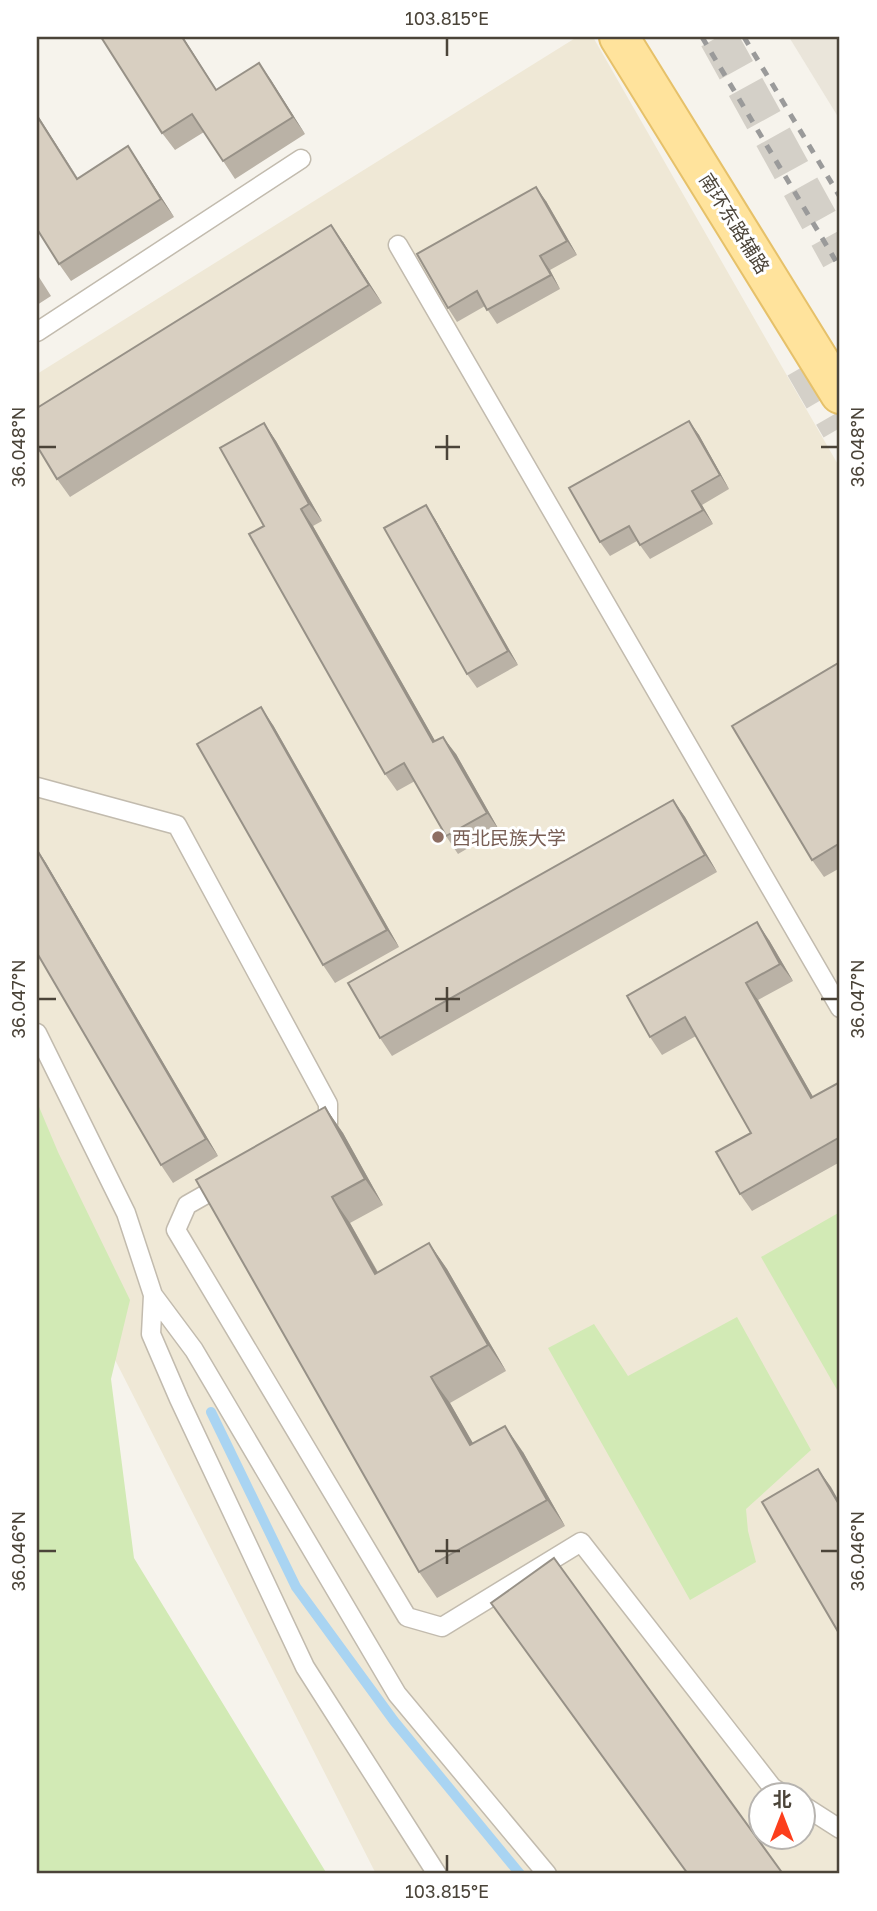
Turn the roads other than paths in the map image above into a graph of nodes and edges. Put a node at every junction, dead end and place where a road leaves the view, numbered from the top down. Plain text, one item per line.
1 (615, 42) edge
2 (301, 159) dead end
3 (398, 246) dead end
4 (37, 332) edge
5 (840, 394) edge
6 (37, 787) edge
7 (840, 1008) edge
8 (37, 1032) edge
9 (304, 1138) edge
10 (234, 1178) edge
11 (153, 1295) junction
12 (768, 1782) edge
13 (818, 1815) edge
14 (840, 1829) edge
15 (437, 1874) edge
16 (547, 1874) edge

1 - 5 main road, 南环东路辅路
2 - 4 lane
3 - 7 lane
6 - 9 lane
8 - 11 lane
10 - 12 lane
11 - 15 lane
11 - 16 lane
13 - 14 lane

